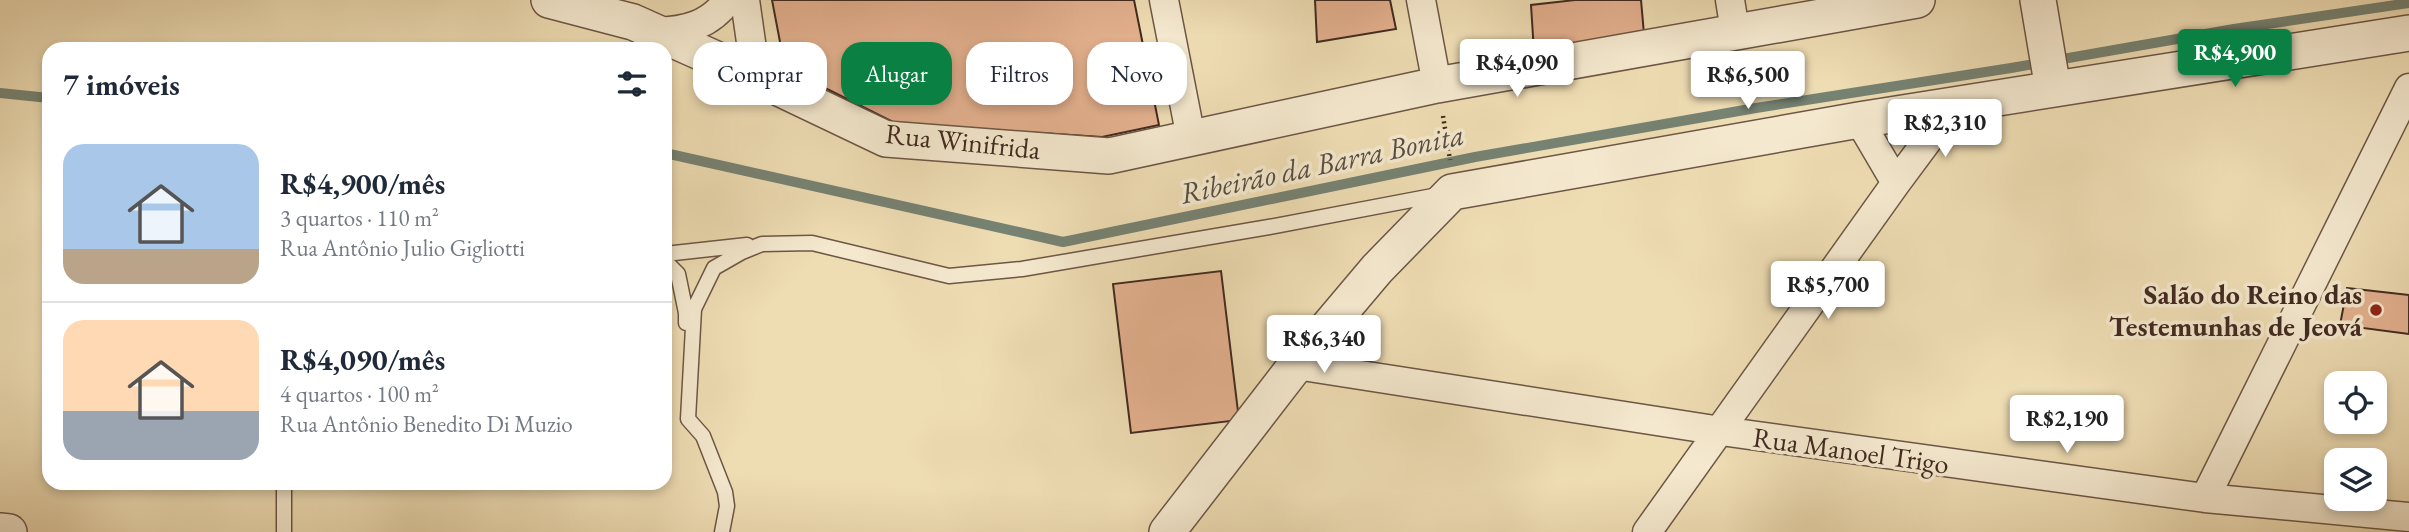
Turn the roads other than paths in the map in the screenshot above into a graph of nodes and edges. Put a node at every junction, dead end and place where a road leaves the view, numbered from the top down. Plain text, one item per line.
1 (550, 0) edge
2 (728, 0) edge
3 (745, 0) edge
4 (1164, 0) edge
5 (1421, 0) edge
6 (1917, 0) edge
7 (2039, 4) edge
8 (1733, 16) edge
9 (656, 32) junction
10 (2409, 33) edge
11 (751, 42) edge
12 (693, 49) edge
13 (2050, 77) junction
14 (2409, 88) edge
15 (1440, 99) junction
16 (815, 105) edge
17 (1955, 105) junction
18 (1859, 120) junction
19 (1191, 138) junction
20 (1452, 181) junction
21 (1896, 183) junction
22 (762, 244) junction
23 (672, 253) edge
24 (672, 268) edge
25 (1296, 365) junction
26 (1721, 432) junction
27 (284, 490) edge
28 (2205, 498) junction
29 (2409, 517) edge
30 (0, 531) edge
31 (9, 532) edge
32 (284, 532) edge
33 (719, 532) edge
34 (1167, 532) edge
35 (1647, 532) edge

1 - 9 street, Rua Winifrida
2 - 9 street
3 - 11 street
4 - 19 street
5 - 15 street
6 - 8 street, Rua Winifrida
7 - 13 street
8 - 15 street, Rua Winifrida
9 - 12 street, Rua Winifrida
10 - 13 street
13 - 17 street
14 - 28 street
15 - 19 street, Rua Winifrida
16 - 19 street, Rua Winifrida
17 - 18 street
17 - 21 street
18 - 20 street
18 - 21 street
20 - 22 lane
20 - 25 street
21 - 26 street
22 - 23 lane
22 - 33 lane
24 - 33 lane
25 - 26 street, Rua Manoel Trigo
25 - 34 street
26 - 28 street, Rua Manoel Trigo
26 - 35 street
27 - 32 lane
28 - 29 street, Rua Manoel Trigo
30 - 31 street

